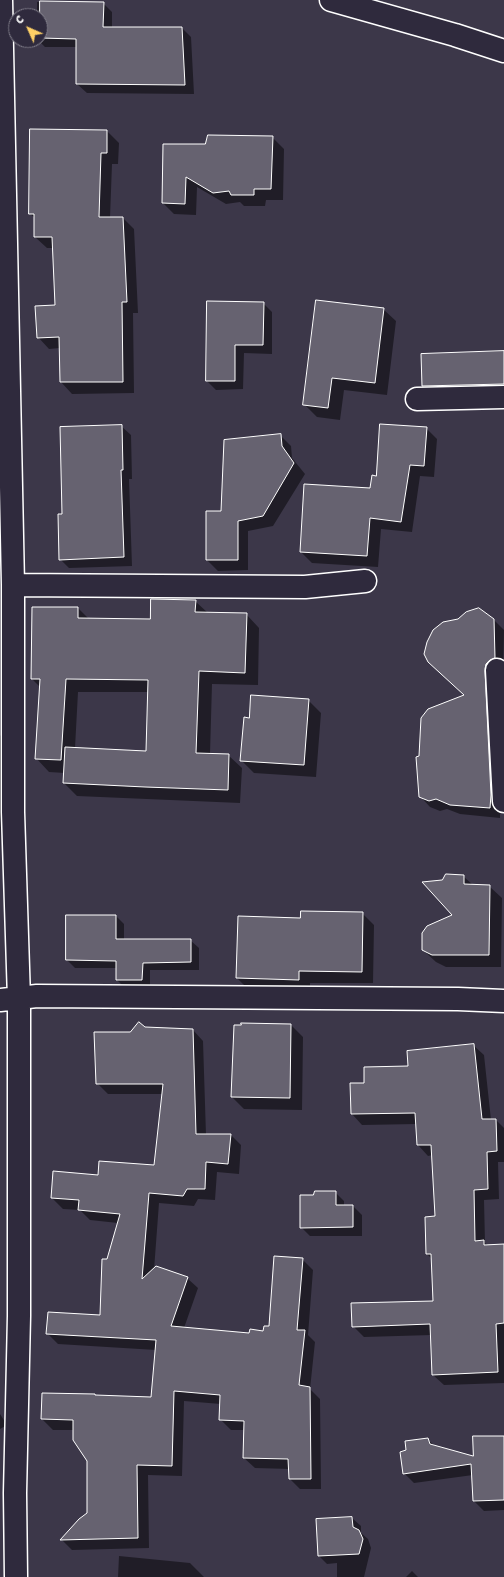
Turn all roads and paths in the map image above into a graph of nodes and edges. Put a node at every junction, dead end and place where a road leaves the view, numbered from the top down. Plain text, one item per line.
1 (2, 0) edge
2 (331, 0) edge
3 (504, 51) edge
4 (504, 396) edge
5 (417, 399) dead end
6 (365, 581) dead end
7 (13, 585) junction
8 (497, 670) dead end
9 (504, 801) edge
10 (9, 999) edge
11 (504, 1000) edge
12 (9, 1316) edge
13 (16, 1577) edge

1 - 7 street
2 - 3 street
4 - 5 street
6 - 7 street
7 - 10 street
8 - 9 street
10 - 11 street
10 - 12 street
12 - 13 street

